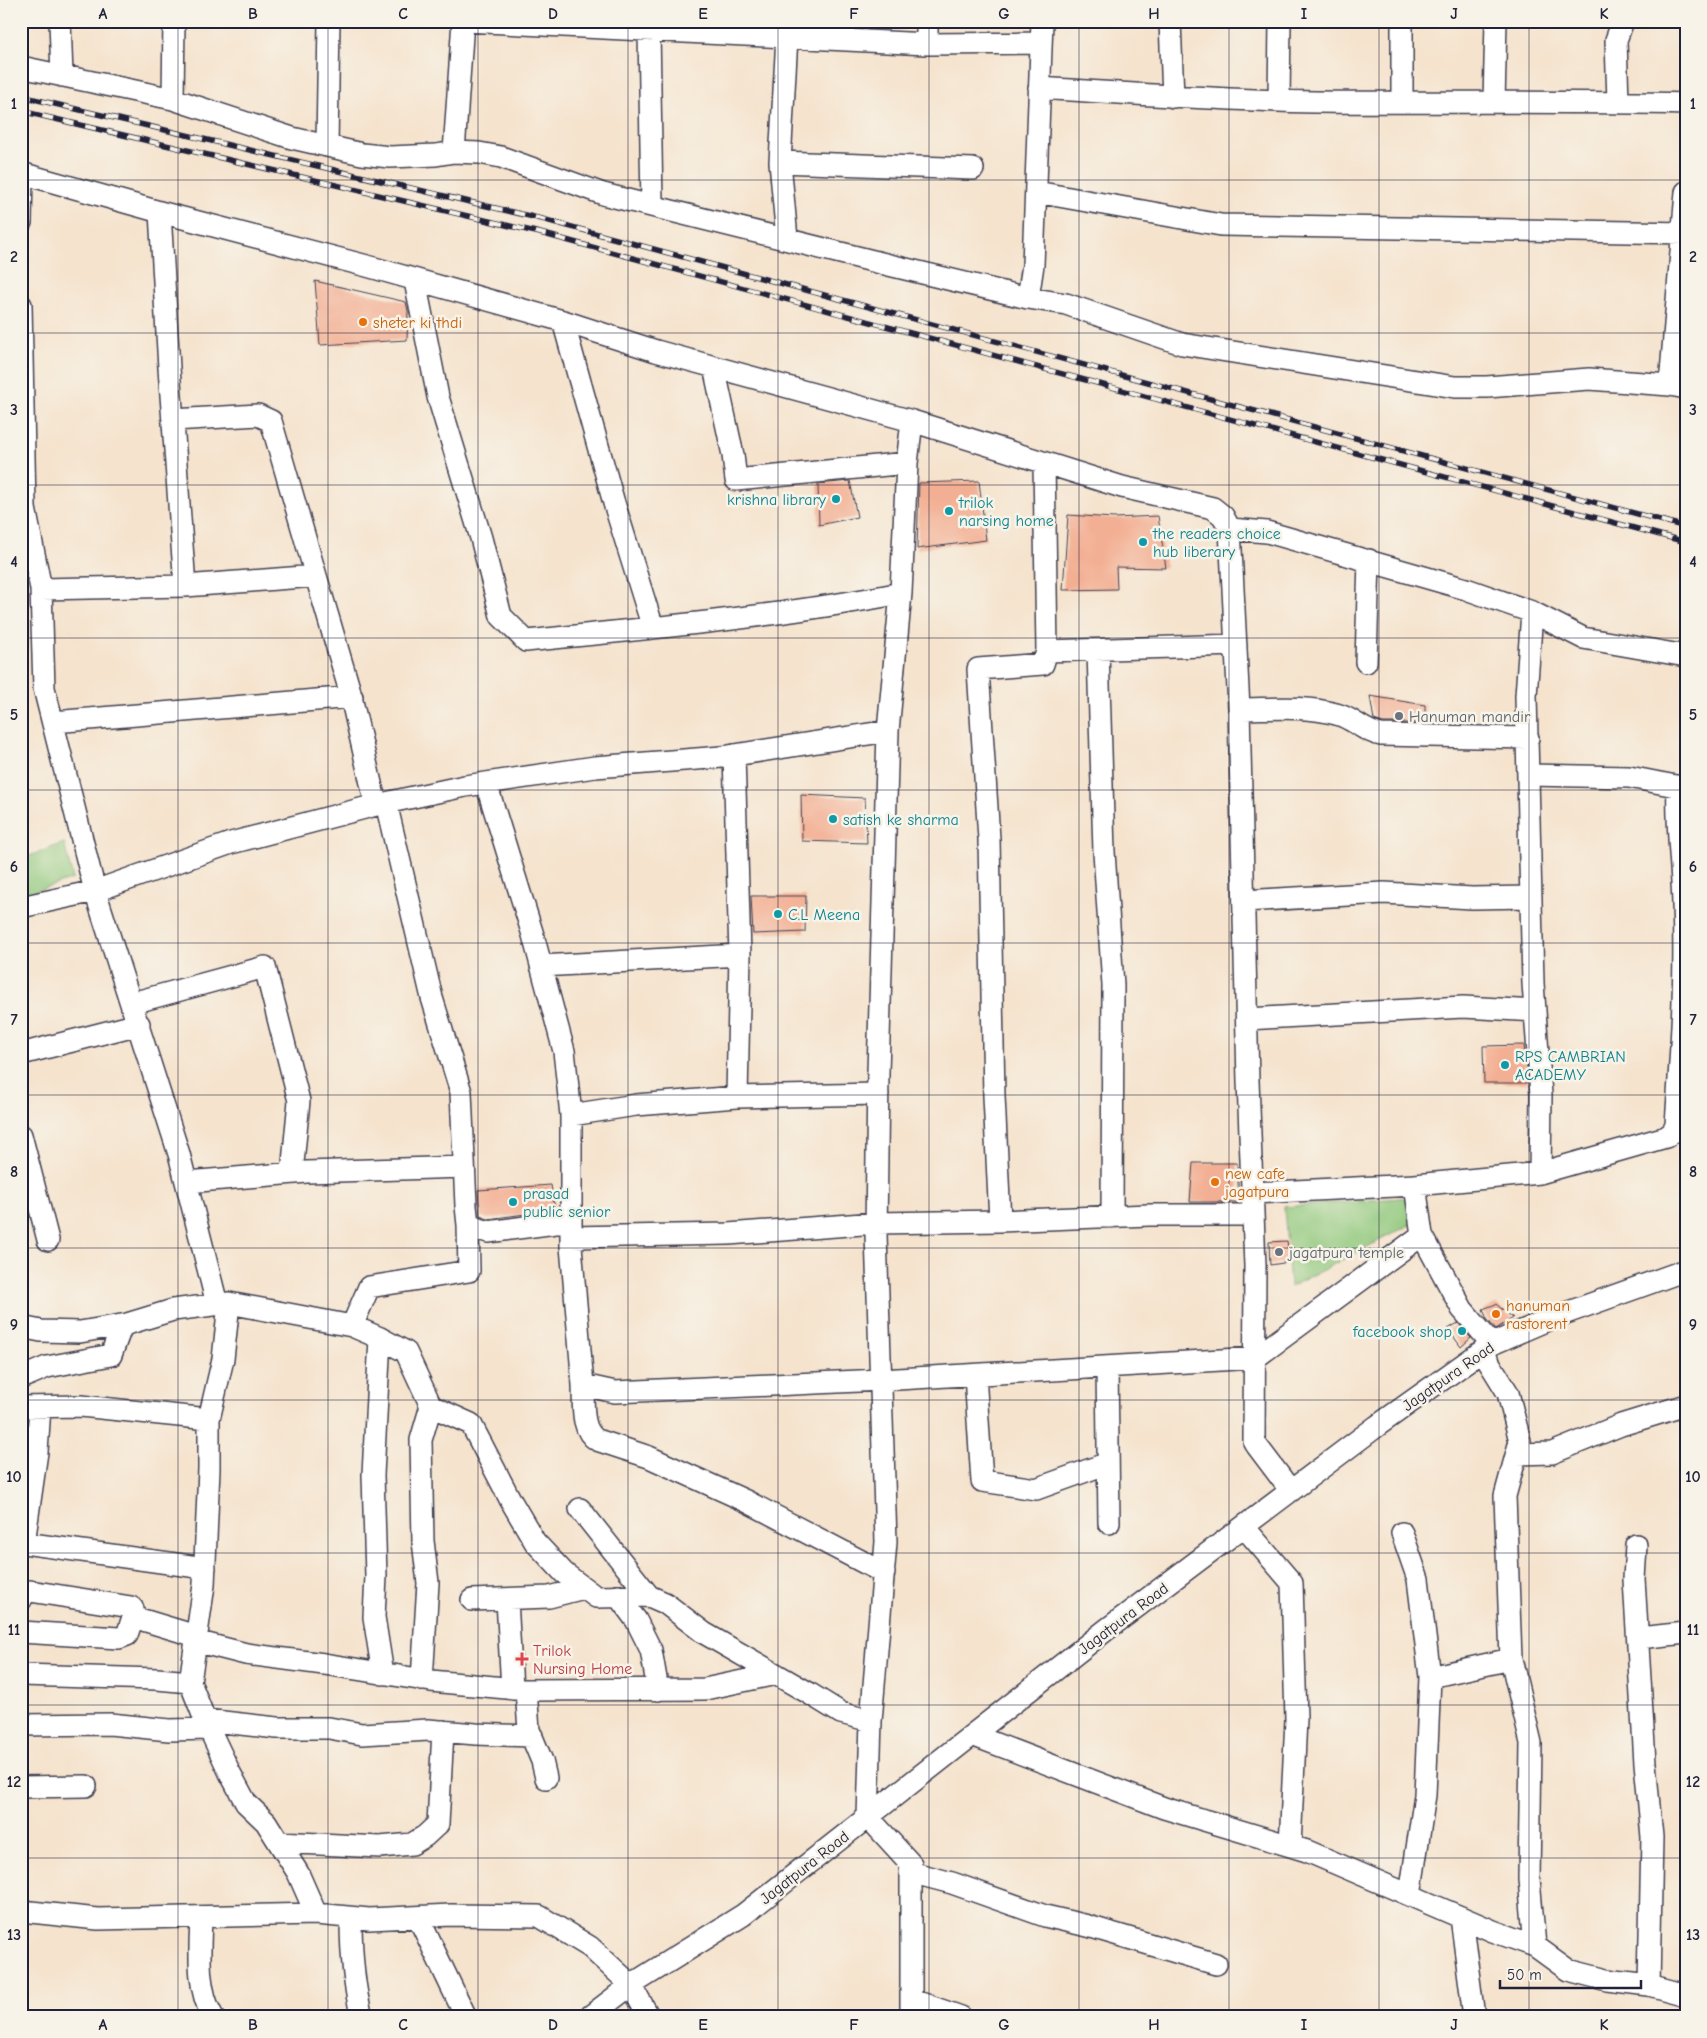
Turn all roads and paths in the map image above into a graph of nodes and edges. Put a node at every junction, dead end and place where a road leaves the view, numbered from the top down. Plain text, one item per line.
1 (60, 21) edge
2 (174, 21) edge
3 (329, 21) edge
4 (463, 21) edge
5 (927, 21) edge
6 (1042, 21) edge
7 (1170, 21) edge
8 (1280, 21) edge
9 (1402, 21) edge
10 (1496, 21) edge
11 (1623, 21) edge
12 (649, 30) junction
13 (787, 37) junction
14 (1041, 43) junction
15 (927, 44) junction
16 (21, 67) edge
17 (62, 76) junction
18 (1039, 88) junction
19 (1173, 97) junction
20 (174, 99) junction
21 (1279, 100) junction
22 (1402, 102) junction
23 (1494, 102) junction
24 (1618, 102) junction
25 (1686, 104) edge
26 (327, 146) junction
27 (454, 152) junction
28 (780, 162) junction
29 (972, 169) dead end
30 (22, 173) edge
31 (1036, 192) junction
32 (1686, 192) edge
33 (652, 206) junction
34 (160, 212) junction
35 (21, 222) edge
36 (1685, 232) edge
37 (787, 239) junction
38 (415, 281) junction
39 (1028, 298) junction
40 (21, 305) edge
41 (563, 321) junction
42 (714, 367) junction
43 (1678, 387) edge
44 (173, 420) junction
45 (912, 421) junction
46 (907, 463) junction
47 (1044, 463) junction
48 (23, 508) edge
49 (1230, 529) junction
50 (1369, 560) junction
51 (316, 576) junction
52 (185, 586) junction
53 (41, 589) junction
54 (901, 593) junction
55 (1532, 612) junction
56 (653, 628) junction
57 (1236, 645) junction
58 (1098, 650) junction
59 (1047, 651) junction
60 (1686, 656) edge
61 (1366, 662) dead end
62 (352, 697) junction
63 (1239, 709) junction
64 (52, 722) junction
65 (888, 731) junction
66 (1528, 738) junction
67 (734, 756) junction
68 (1529, 775) junction
69 (486, 783) junction
70 (1682, 787) edge
71 (381, 804) junction
72 (95, 891) junction
73 (1531, 897) junction
74 (1244, 901) junction
75 (21, 907) edge
76 (1685, 939) edge
77 (740, 955) junction
78 (541, 966) junction
79 (132, 1003) junction
80 (1535, 1011) junction
81 (1247, 1019) junction
82 (139, 1024) junction
83 (21, 1054) edge
84 (878, 1094) junction
85 (737, 1097) junction
86 (571, 1115) junction
87 (21, 1135) edge
88 (464, 1167) junction
89 (1540, 1172) junction
90 (292, 1174) junction
91 (187, 1182) junction
92 (1415, 1185) junction
93 (1252, 1193) junction
94 (1253, 1216) junction
95 (1112, 1217) junction
96 (1000, 1221) junction
97 (876, 1222) junction
98 (468, 1225) junction
99 (571, 1229) junction
100 (1422, 1235) junction
101 (48, 1240) dead end
102 (1686, 1270) edge
103 (223, 1304) junction
104 (122, 1325) junction
105 (352, 1326) junction
106 (21, 1327) edge
107 (380, 1338) junction
108 (1486, 1348) junction
109 (1254, 1358) junction
110 (1107, 1367) junction
111 (975, 1375) junction
112 (21, 1378) edge
113 (881, 1380) junction
114 (583, 1385) junction
115 (431, 1406) junction
116 (31, 1407) edge
117 (1684, 1408) edge
118 (209, 1419) junction
119 (1517, 1454) junction
120 (1108, 1463) junction
121 (1291, 1491) junction
122 (580, 1509) dead end
123 (1109, 1522) dead end
124 (1244, 1526) junction
125 (1402, 1533) dead end
126 (23, 1543) edge
127 (1636, 1545) dead end
128 (205, 1568) junction
129 (884, 1573) junction
130 (584, 1588) junction
131 (618, 1596) junction
132 (649, 1596) junction
133 (21, 1600) edge
134 (472, 1600) dead end
135 (507, 1600) junction
136 (133, 1617) junction
137 (21, 1632) edge
138 (1686, 1633) edge
139 (196, 1638) junction
140 (1639, 1638) junction
141 (1511, 1658) junction
142 (383, 1674) junction
143 (776, 1674) junction
144 (21, 1675) edge
145 (1430, 1677) junction
146 (422, 1680) junction
147 (190, 1682) junction
148 (519, 1690) junction
149 (658, 1690) junction
150 (871, 1721) junction
151 (207, 1724) junction
152 (21, 1725) edge
153 (443, 1731) junction
154 (532, 1736) junction
155 (972, 1736) junction
156 (546, 1778) dead end
157 (86, 1786) dead end
158 (21, 1787) edge
159 (868, 1817) junction
160 (279, 1842) junction
161 (1290, 1846) junction
162 (910, 1872) junction
163 (1410, 1895) junction
164 (21, 1911) edge
165 (316, 1914) junction
166 (201, 1917) junction
167 (418, 1917) junction
168 (1461, 1917) junction
169 (351, 1918) junction
170 (1535, 1946) junction
171 (1216, 1964) dead end
172 (631, 1985) junction
173 (1649, 1985) junction
174 (1686, 1995) edge
175 (911, 2009) edge
176 (214, 2017) edge
177 (362, 2017) edge
178 (466, 2017) edge
179 (589, 2017) edge
180 (649, 2017) edge
181 (961, 2017) edge
182 (1474, 2017) edge

1 - 17 street
2 - 20 street
3 - 26 street
4 - 12 street
4 - 27 street
5 - 15 street
6 - 14 street
7 - 19 street
8 - 21 street
9 - 22 street
10 - 23 street
11 - 24 street
12 - 13 street
12 - 33 street
13 - 15 street
13 - 28 street
14 - 15 street
14 - 18 street
16 - 17 street
17 - 20 street
18 - 19 street
18 - 31 street
19 - 21 street
20 - 26 street
21 - 22 street
22 - 23 street
23 - 24 street
24 - 25 street
26 - 27 street
27 - 33 street
28 - 29 street
28 - 37 street
30 - 34 street
30 - 35 street
31 - 36 street
31 - 39 street
32 - 36 street
33 - 37 street
34 - 38 street
34 - 44 street
36 - 43 street
37 - 39 street
38 - 41 street
38 - 56 street
39 - 43 street
40 - 48 street
41 - 42 street
41 - 56 street
42 - 45 street
42 - 46 street
44 - 51 street
44 - 52 street
45 - 46 street
45 - 47 street
46 - 54 street
47 - 49 street
47 - 59 street
48 - 53 street
49 - 50 street
49 - 57 street
50 - 55 street
50 - 61 street
51 - 52 street
51 - 62 street
52 - 53 street
53 - 64 street
54 - 56 street
54 - 65 street
55 - 60 street
55 - 66 street
57 - 58 street
57 - 63 street
58 - 59 street
58 - 95 street
59 - 96 street
62 - 64 street
62 - 71 street
63 - 66 street
63 - 74 street
64 - 72 street
65 - 67 street
65 - 84 street
66 - 68 street
67 - 69 street
67 - 77 street
68 - 70 street
68 - 73 street
69 - 71 street
69 - 78 street
70 - 76 street
71 - 72 street
71 - 88 street
72 - 75 street
72 - 79 street
73 - 74 street
73 - 80 street
74 - 81 street
76 - 89 street
77 - 78 street
77 - 85 street
78 - 86 street
79 - 82 street
79 - 90 street
80 - 81 street
80 - 89 street
81 - 93 street
82 - 83 street
82 - 91 street
84 - 85 street
84 - 97 street
85 - 86 street
86 - 99 street
87 - 101 street
88 - 90 street
88 - 98 street
89 - 92 street
90 - 91 street
91 - 103 street
92 - 93 street
92 - 100 street
93 - 94 street
94 - 95 street
94 - 109 street
95 - 96 street
96 - 97 street
97 - 99 street
97 - 113 street
98 - 99 street
98 - 105 street
99 - 114 street
100 - 108 street
100 - 109 street
102 - 108 street, Jagatpura Road
103 - 104 street
103 - 105 street
103 - 118 street
104 - 106 street
104 - 112 street
105 - 107 street
107 - 115 street
107 - 142 street
108 - 119 street
108 - 121 street, Jagatpura Road
109 - 110 street
109 - 121 street
110 - 111 street
110 - 120 street
111 - 113 street
111 - 120 street
113 - 114 street
113 - 129 street
114 - 129 street
115 - 130 street
115 - 146 street
116 - 118 street
116 - 126 street
117 - 119 street
118 - 128 street
119 - 141 street
120 - 123 street
121 - 124 street, Jagatpura Road
122 - 132 street
124 - 155 street, Jagatpura Road
124 - 161 street
125 - 145 street
126 - 128 street
127 - 140 street
128 - 139 street
129 - 150 street
130 - 131 street
130 - 135 street
131 - 132 street
131 - 149 street
132 - 143 street
133 - 136 street
134 - 135 street
135 - 148 street
136 - 137 street
136 - 139 street
138 - 140 street
139 - 142 street
139 - 147 street
140 - 173 street
141 - 145 street
141 - 170 street
142 - 146 street
143 - 149 street
143 - 150 street
144 - 147 street
145 - 163 street
146 - 148 street
147 - 151 street
148 - 149 street
148 - 154 street
150 - 159 street
151 - 152 street
151 - 153 street
151 - 160 street
153 - 154 street
153 - 160 street
154 - 156 street
155 - 159 street, Jagatpura Road
155 - 161 street
157 - 158 street
159 - 162 street
159 - 172 street, Jagatpura Road
160 - 165 street
161 - 163 street
162 - 171 street
162 - 175 street
163 - 168 street
164 - 166 street
165 - 166 street
165 - 169 street
166 - 176 street
167 - 169 street
167 - 172 street
167 - 178 street
168 - 170 street
168 - 182 street
169 - 177 street
170 - 173 street
172 - 179 street, Jagatpura Road
172 - 180 street
173 - 174 street
175 - 181 street

